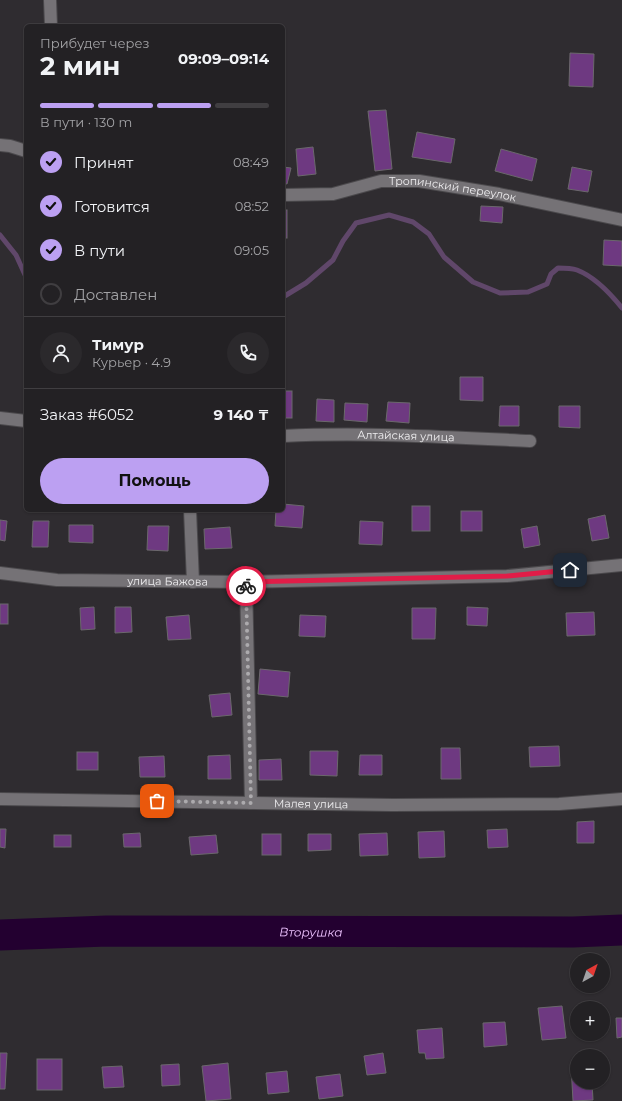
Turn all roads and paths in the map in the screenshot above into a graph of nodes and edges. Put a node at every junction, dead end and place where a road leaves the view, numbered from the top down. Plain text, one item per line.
1 (50, 0) edge
2 (51, 24) edge
3 (0, 145) edge
4 (24, 150) edge
5 (285, 195) edge
6 (622, 220) edge
7 (0, 418) edge
8 (24, 421) edge
9 (285, 436) edge
10 (530, 441) dead end
11 (190, 512) edge
12 (622, 565) edge
13 (0, 573) edge
14 (193, 582) junction
15 (246, 582) junction
16 (0, 798) edge
17 (622, 799) edge
18 (251, 803) junction

1 - 2 street
3 - 4 street
5 - 6 street, Тропинский переулок
7 - 8 street
9 - 10 street, Алтайская улица
11 - 14 street
12 - 15 street, улица Бажова
13 - 14 street, улица Бажова
14 - 15 street, улица Бажова
15 - 18 street
16 - 18 street, Малея улица
17 - 18 street, Малея улица

